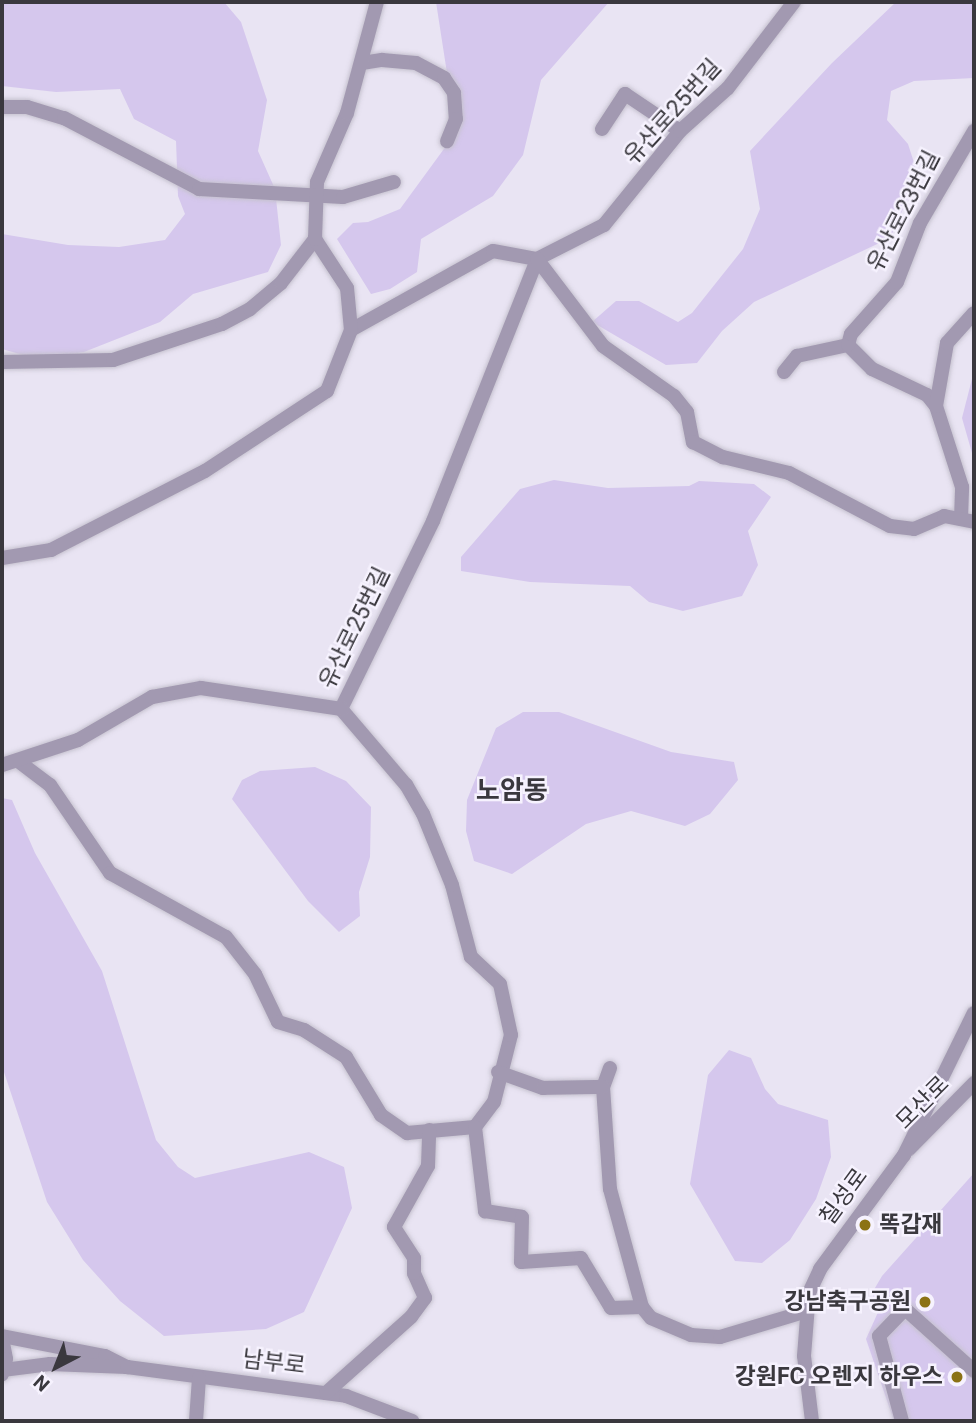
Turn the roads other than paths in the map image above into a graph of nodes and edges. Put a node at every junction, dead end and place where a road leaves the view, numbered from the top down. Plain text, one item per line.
1 (377, 2) edge
2 (794, 2) edge
3 (362, 63) junction
4 (2, 107) edge
5 (602, 130) dead end
6 (680, 131) junction
7 (974, 131) edge
8 (447, 141) dead end
9 (394, 182) dead end
10 (316, 194) junction
11 (315, 239) junction
12 (537, 259) junction
13 (974, 313) edge
14 (351, 330) junction
15 (848, 345) junction
16 (2, 362) edge
17 (784, 372) dead end
18 (936, 406) junction
19 (967, 521) edge
20 (2, 558) edge
21 (341, 709) junction
22 (19, 761) junction
23 (2, 765) edge
24 (974, 1013) edge
25 (610, 1068) dead end
26 (498, 1072) junction
27 (974, 1083) edge
28 (603, 1087) junction
29 (475, 1127) junction
30 (429, 1130) junction
31 (904, 1155) junction
32 (642, 1307) junction
33 (804, 1312) junction
34 (2, 1337) edge
35 (127, 1367) junction
36 (974, 1371) edge
37 (3, 1372) edge
38 (199, 1378) junction
39 (326, 1393) junction
40 (196, 1421) edge
41 (412, 1421) edge
42 (812, 1421) edge
43 (902, 1421) edge

1 - 3 street
2 - 6 street, 유산로25번길
3 - 8 street
3 - 10 street
4 - 10 street
5 - 6 street
6 - 12 street, 유산로25번길
7 - 15 street, 유산로23번길
9 - 10 street
10 - 11 street
11 - 14 street
11 - 16 street
12 - 14 street
12 - 19 street
12 - 21 street, 유산로25번길
13 - 18 street
14 - 20 street
15 - 17 street
15 - 18 street
18 - 19 street
21 - 22 street
21 - 26 street, 유산로25번길
22 - 23 street
22 - 30 street
24 - 31 street, 칠성로
25 - 28 street
26 - 28 street
26 - 29 street, 유산로25번길
27 - 31 street, 모산로
28 - 32 street
29 - 30 street
29 - 32 street
30 - 39 street
31 - 33 street, 칠성로
32 - 33 street
33 - 42 street, 칠성로
34 - 35 street
34 - 37 street
35 - 37 street
35 - 38 street, 남부로
36 - 43 street
38 - 39 street, 남부로
38 - 40 street
39 - 41 street, 남부로

